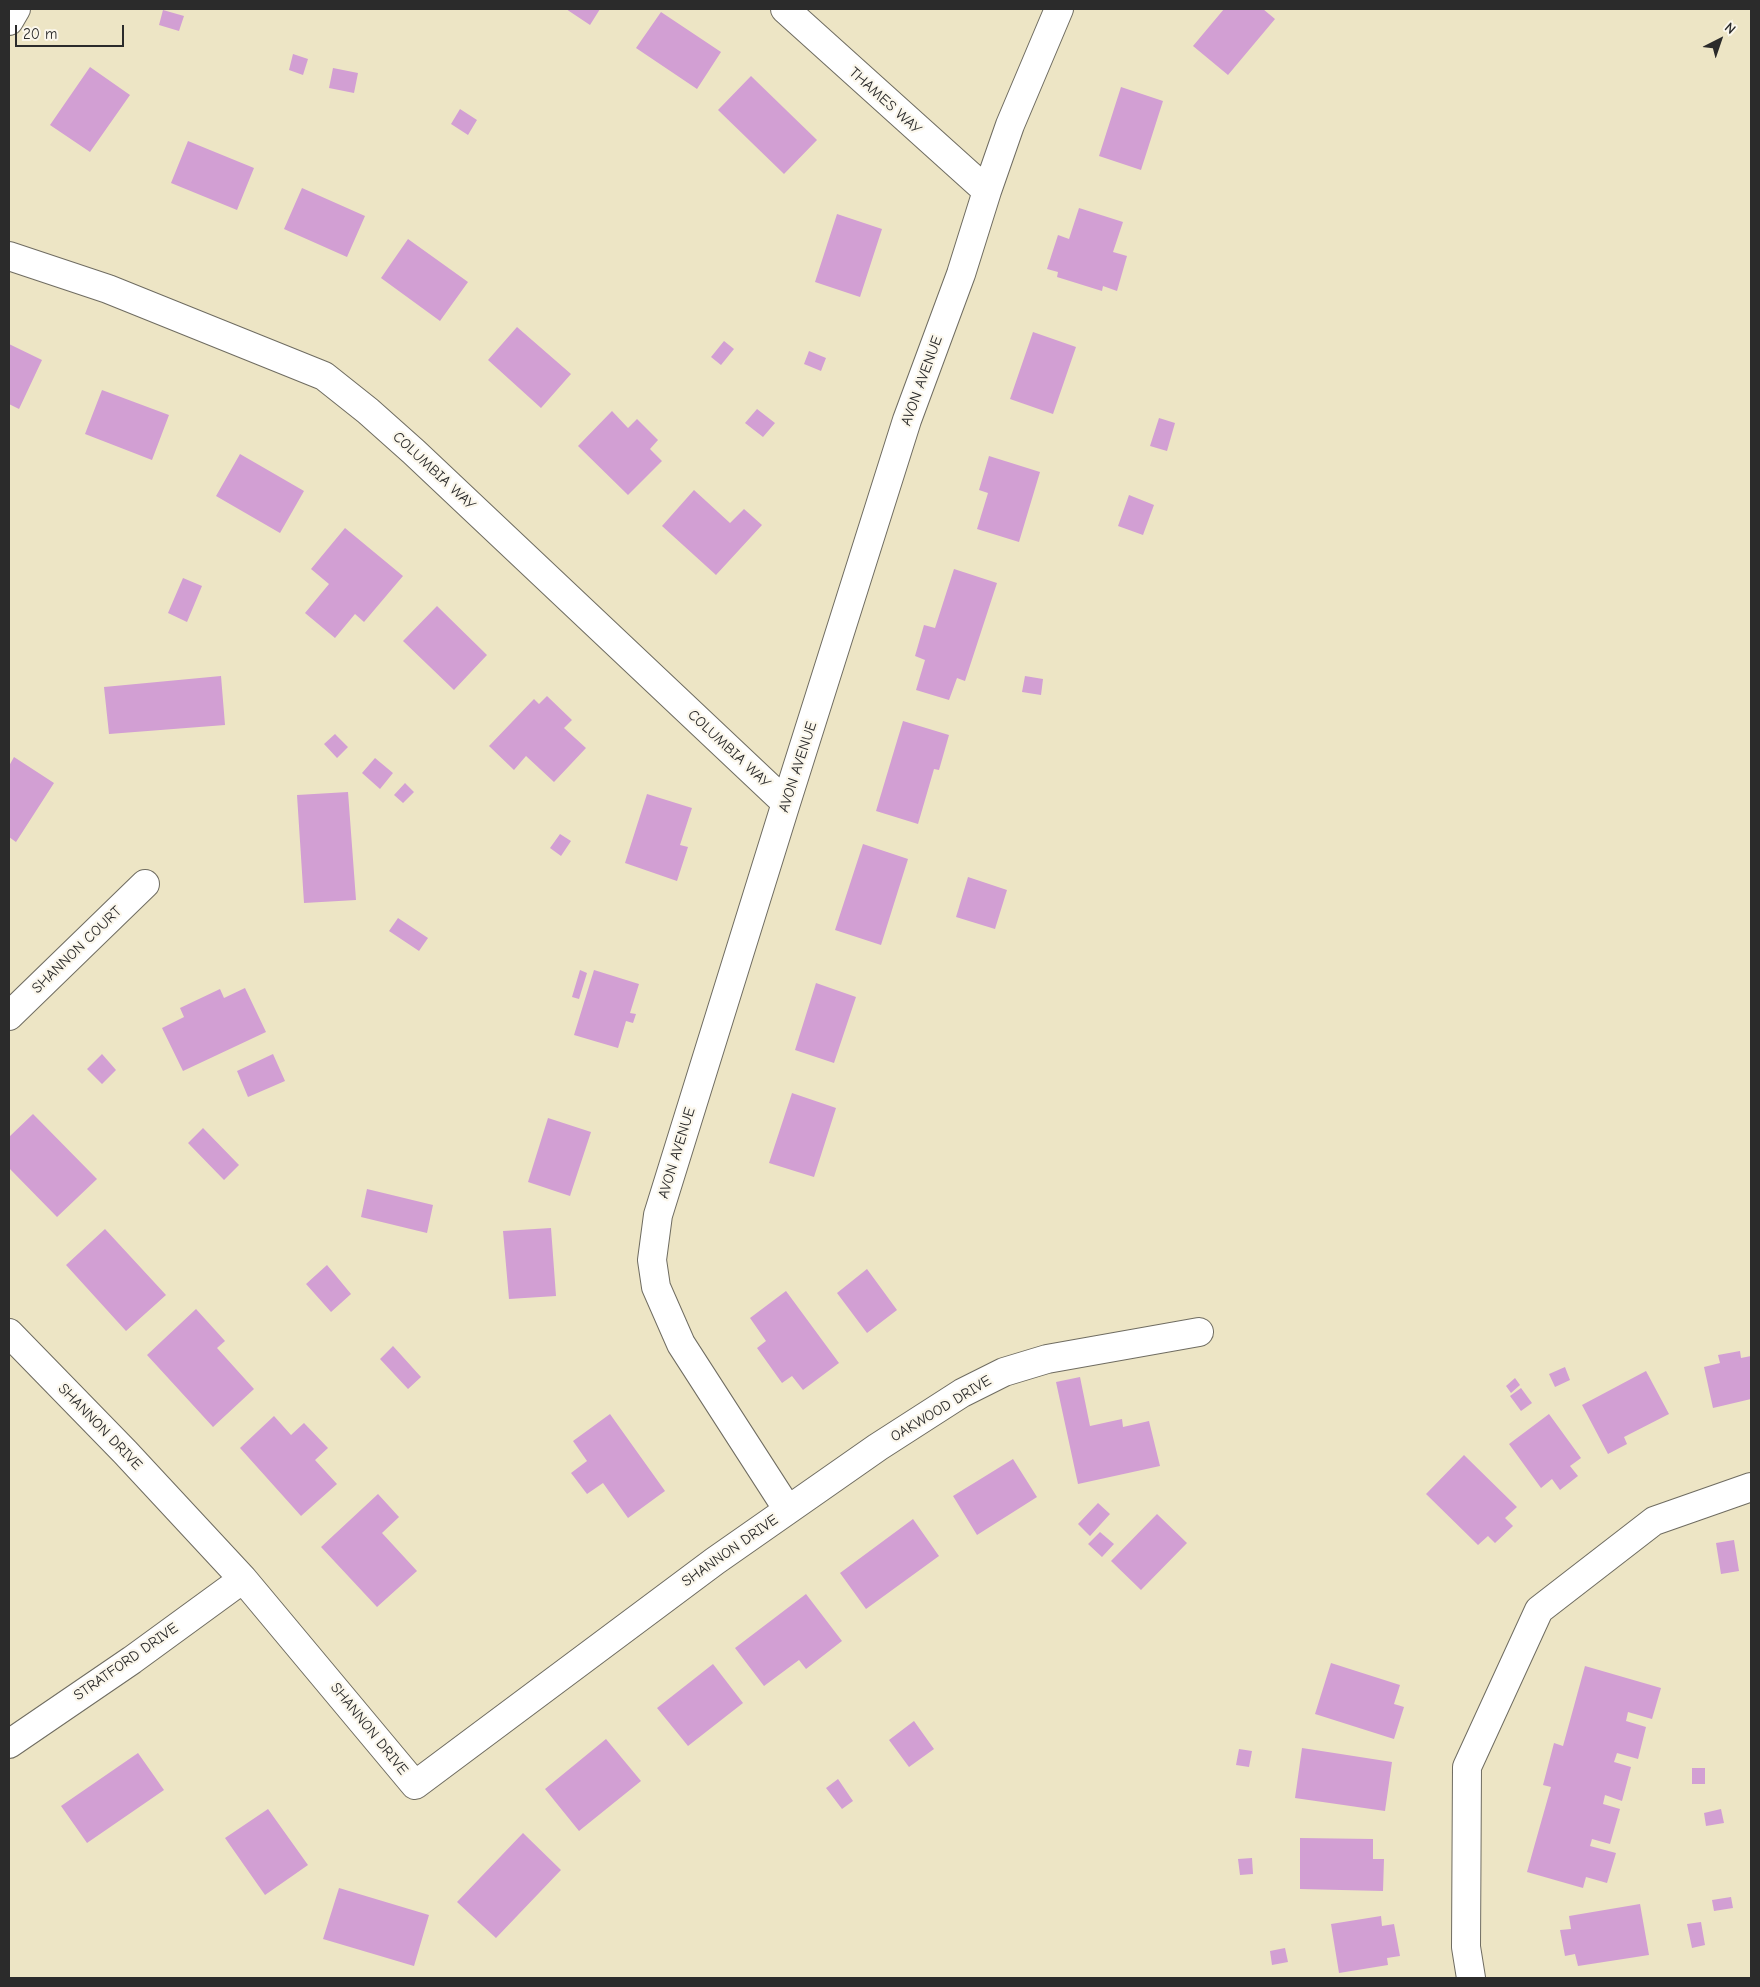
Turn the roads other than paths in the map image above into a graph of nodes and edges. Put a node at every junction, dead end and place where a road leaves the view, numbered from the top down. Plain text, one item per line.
1 (16, 9) edge
2 (785, 9) edge
3 (1059, 9) edge
4 (9, 21) edge
5 (987, 191) junction
6 (9, 256) edge
7 (786, 803) junction
8 (145, 884) dead end
9 (9, 1016) edge
10 (9, 1332) edge
11 (1199, 1332) dead end
12 (1751, 1488) edge
13 (788, 1510) junction
14 (243, 1579) junction
15 (9, 1744) edge
16 (1471, 1978) edge

1 - 4 street
2 - 5 street, THAMES WAY
3 - 5 street, AVON AVENUE
5 - 7 street, AVON AVENUE
6 - 7 street, COLUMBIA WAY
7 - 13 street, AVON AVENUE
8 - 9 street, SHANNON COURT
10 - 14 street, SHANNON DRIVE
11 - 13 street, OAKWOOD DRIVE
12 - 16 street
13 - 14 street, SHANNON DRIVE
14 - 15 street, STRATFORD DRIVE

